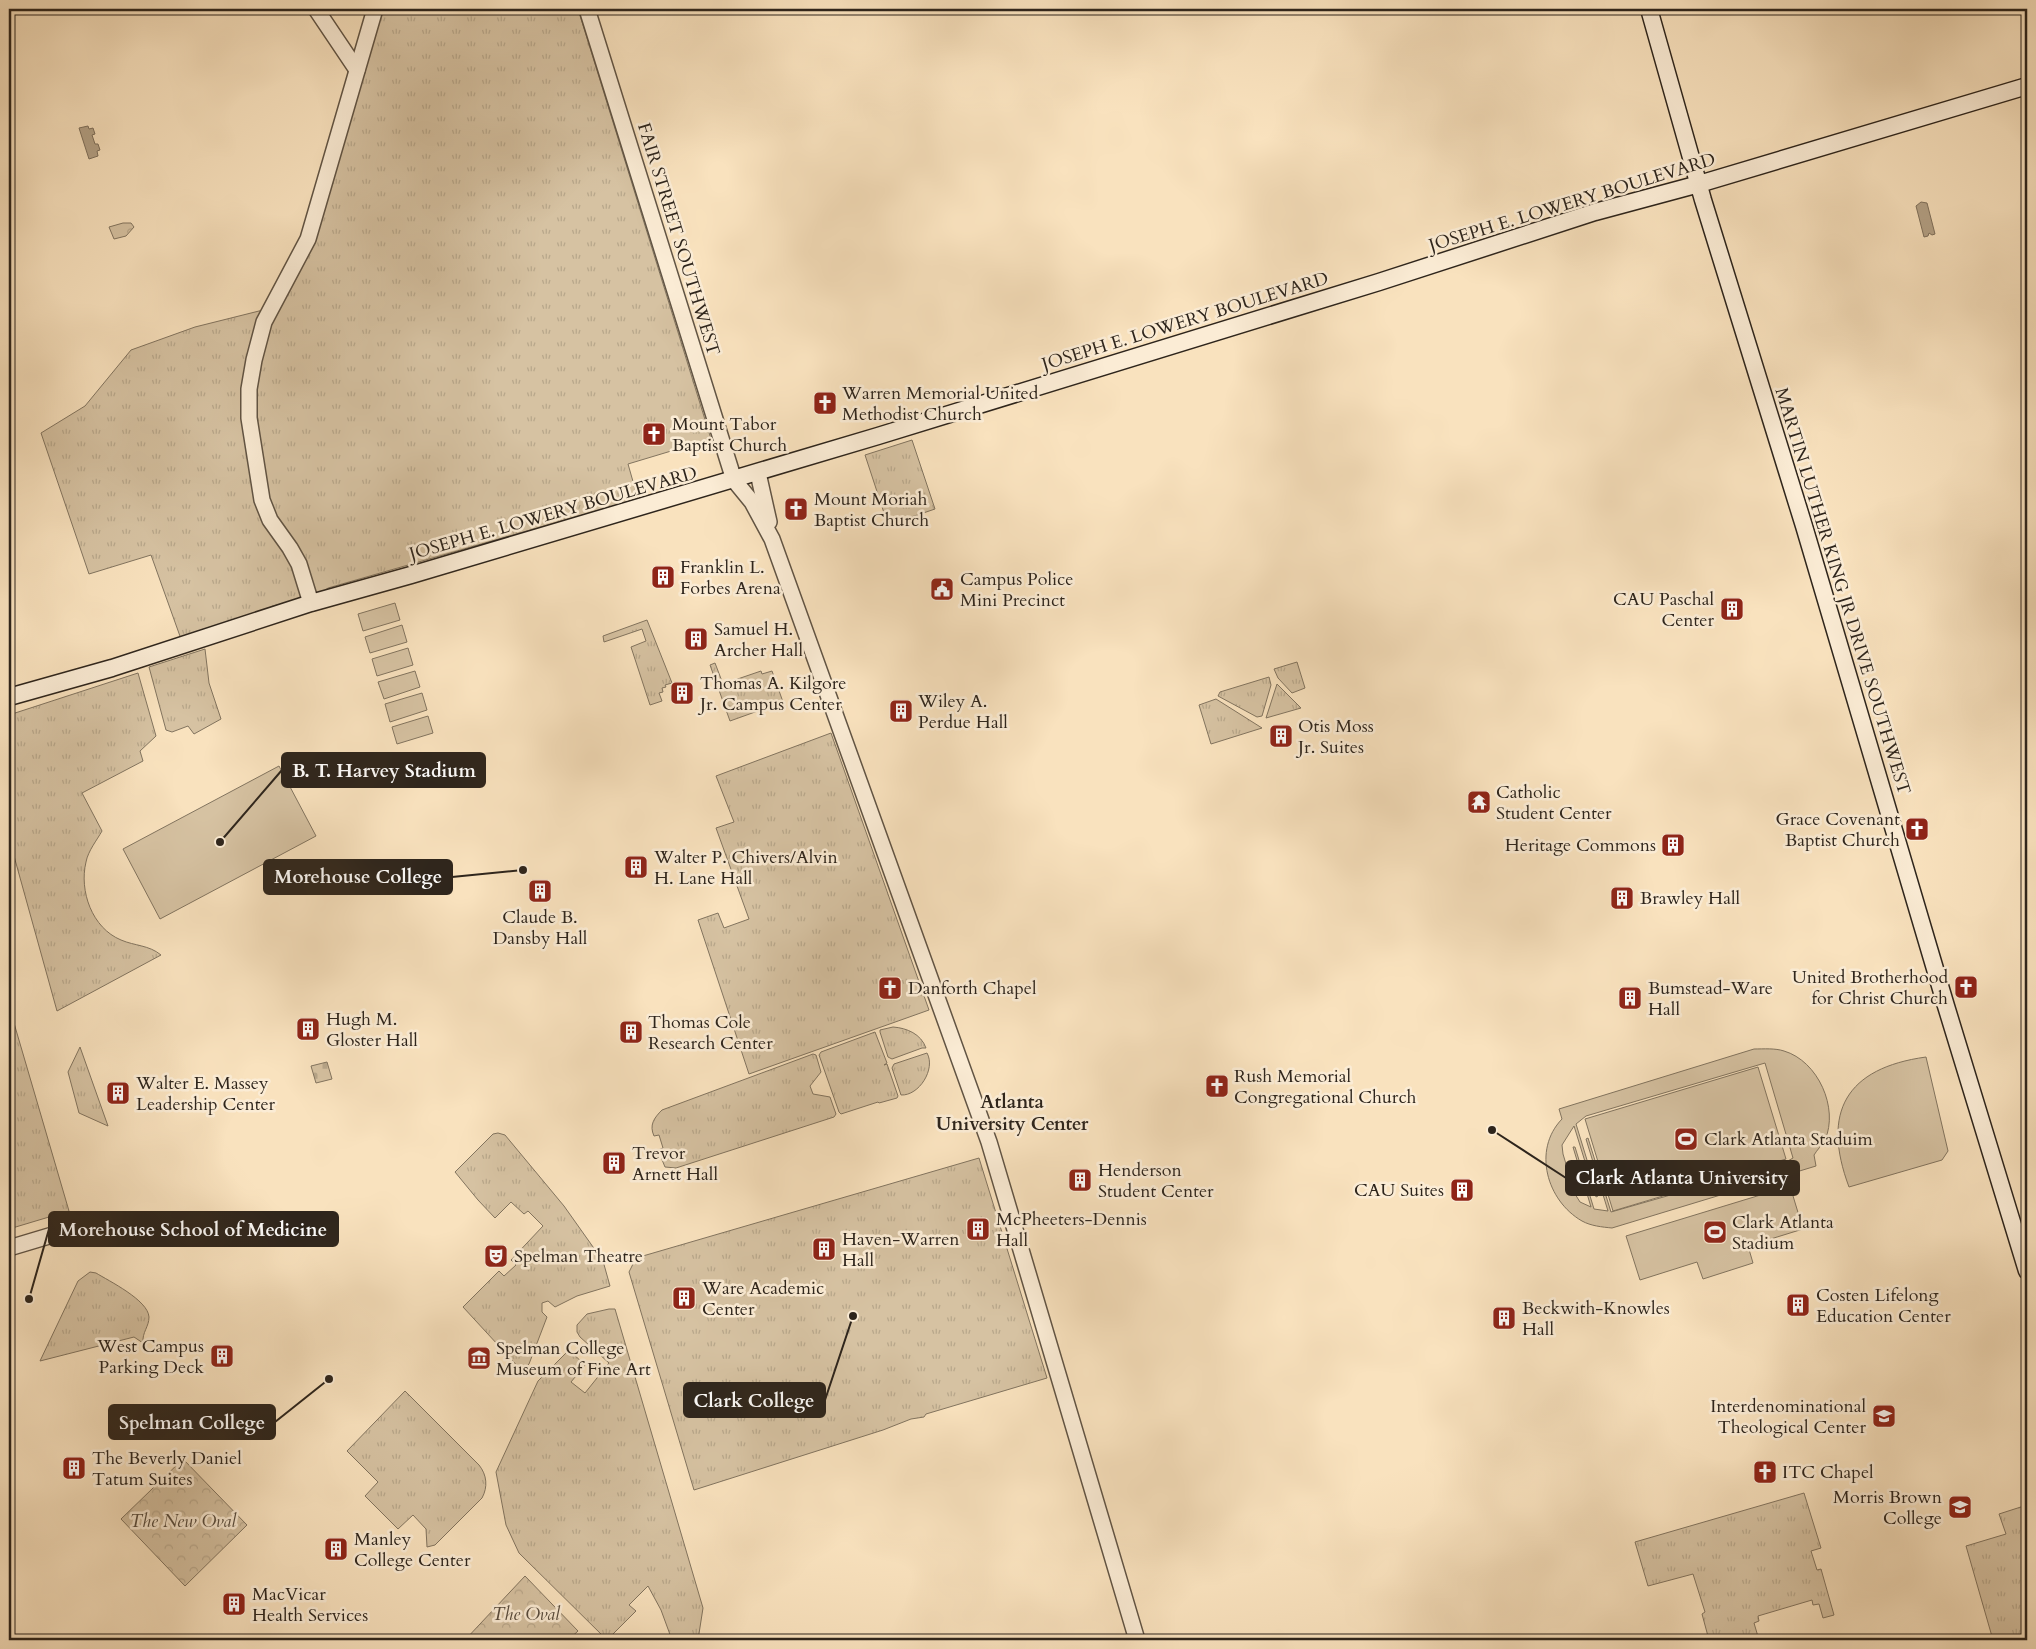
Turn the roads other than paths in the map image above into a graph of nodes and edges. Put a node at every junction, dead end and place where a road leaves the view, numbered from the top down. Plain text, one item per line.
1 (316, 9) edge
2 (375, 9) edge
3 (587, 9) edge
4 (1649, 9) edge
5 (357, 70) junction
6 (2027, 86) edge
7 (1698, 184) junction
8 (758, 473) junction
9 (734, 480) junction
10 (772, 539) junction
11 (311, 604) junction
12 (9, 697) edge
13 (89, 1224) dead end
14 (9, 1248) edge
15 (2027, 1271) edge
16 (1136, 1638) edge

1 - 5 street
2 - 5 street
3 - 9 street, FAIR STREET SOUTHWEST
4 - 7 main road, MARTIN LUTHER KING JR DRIVE SOUTHWEST
5 - 11 street
6 - 7 main road, JOSEPH E. LOWERY BOULEVARD
7 - 8 main road, JOSEPH E. LOWERY BOULEVARD
7 - 15 main road, MARTIN LUTHER KING JR DRIVE SOUTHWEST
8 - 9 main road, JOSEPH E. LOWERY BOULEVARD
8 - 10 street
9 - 10 street
9 - 11 main road, JOSEPH E. LOWERY BOULEVARD
10 - 16 street
11 - 12 main road, JOSEPH E. LOWERY BOULEVARD
13 - 14 street

